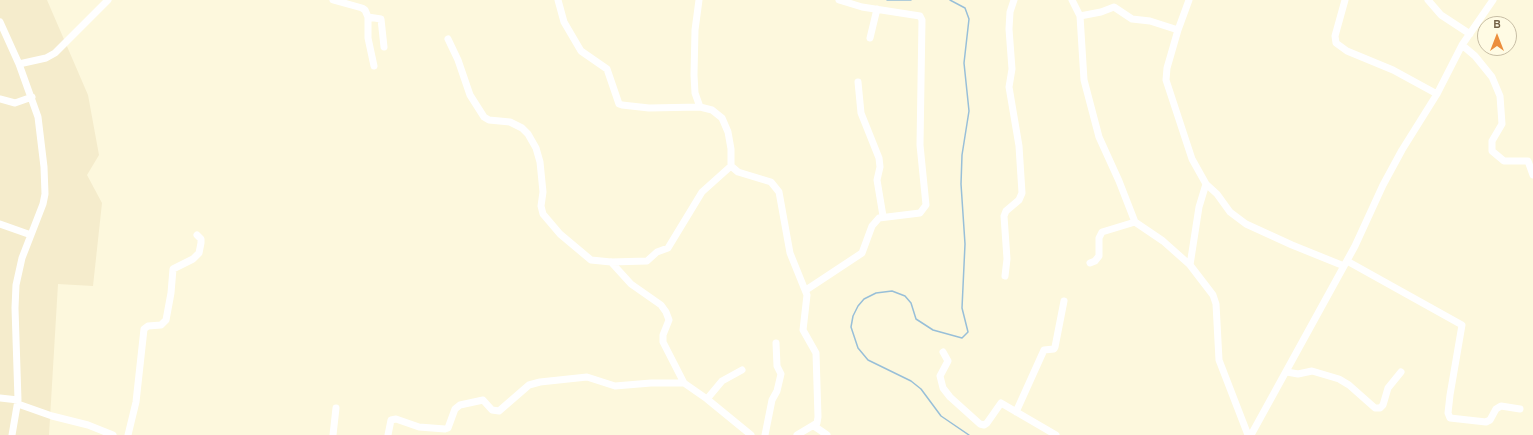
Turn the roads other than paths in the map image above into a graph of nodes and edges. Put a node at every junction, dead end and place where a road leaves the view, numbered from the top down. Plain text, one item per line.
1 (108, 0) edge
2 (333, 0) edge
3 (558, 0) edge
4 (699, 0) edge
5 (839, 0) edge
6 (1014, 0) edge
7 (1072, 0) edge
8 (1189, 0) edge
9 (1345, 0) edge
10 (1428, 0) edge
11 (1493, 0) edge
12 (877, 9) junction
13 (1080, 16) junction
14 (368, 17) junction
15 (0, 22) edge
16 (1178, 30) junction
17 (1470, 34) junction
18 (870, 38) dead end
19 (448, 39) dead end
20 (1462, 46) junction
21 (384, 47) dead end
22 (19, 64) junction
23 (374, 66) dead end
24 (858, 82) dead end
25 (1437, 94) junction
26 (32, 97) junction
27 (0, 100) edge
28 (700, 107) junction
29 (731, 166) junction
30 (1533, 175) edge
31 (1206, 184) junction
32 (883, 216) junction
33 (1135, 222) junction
34 (0, 224) edge
35 (197, 234) dead end
36 (31, 235) junction
37 (611, 262) junction
38 (1090, 263) dead end
39 (1345, 263) junction
40 (1190, 265) junction
41 (1005, 276) dead end
42 (806, 290) junction
43 (1064, 301) dead end
44 (776, 343) dead end
45 (943, 352) dead end
46 (742, 370) dead end
47 (1287, 372) junction
48 (1401, 372) dead end
49 (684, 383) junction
50 (0, 398) edge
51 (707, 399) junction
52 (18, 402) junction
53 (336, 408) dead end
54 (1520, 409) dead end
55 (1016, 412) junction
56 (814, 426) junction
57 (12, 435) edge
58 (113, 435) edge
59 (128, 435) edge
60 (333, 435) edge
61 (388, 435) edge
62 (751, 435) edge
63 (765, 435) edge
64 (797, 435) edge
65 (828, 435) edge
66 (1056, 435) edge
67 (1250, 435) edge

1 - 22 street
2 - 14 street
3 - 28 street
4 - 28 street
5 - 12 street
6 - 41 street
7 - 13 street
8 - 16 street
9 - 25 street
10 - 17 street
11 - 17 street
12 - 18 street
12 - 32 street
13 - 16 street
13 - 33 street
14 - 21 street
14 - 23 street
15 - 22 street
16 - 31 street
17 - 20 street
19 - 37 street
20 - 25 street
20 - 30 street
22 - 26 street
24 - 32 street
25 - 39 street
26 - 27 street
26 - 36 street
28 - 29 street
29 - 37 street
29 - 42 street
31 - 39 street
31 - 40 street
32 - 42 street
33 - 38 street
33 - 40 street
34 - 36 street
35 - 59 street
36 - 52 street
37 - 49 street
39 - 47 street
39 - 54 street
40 - 67 street
42 - 56 street
43 - 55 street
44 - 63 street
45 - 55 street
46 - 51 street
47 - 48 street
47 - 67 street
49 - 51 street
49 - 61 street
50 - 52 street
51 - 62 street
52 - 57 street
52 - 58 street
53 - 60 street
55 - 66 street
56 - 64 street
56 - 65 street

